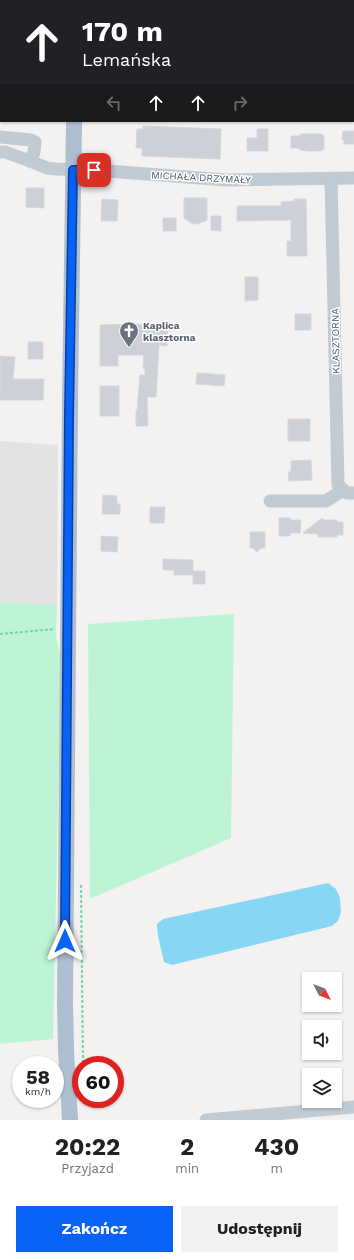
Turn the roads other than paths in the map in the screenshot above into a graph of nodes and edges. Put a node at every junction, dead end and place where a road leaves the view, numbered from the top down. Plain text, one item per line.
1 (74, 122) edge
2 (0, 137) edge
3 (0, 152) edge
4 (30, 161) junction
5 (73, 170) junction
6 (354, 178) edge
7 (331, 179) junction
8 (348, 491) edge
9 (270, 501) dead end
10 (354, 1107) edge
11 (70, 1120) edge
12 (206, 1120) edge

1 - 5 main road
2 - 4 street
3 - 4 street, MICHAŁA DRZYMAŁY
4 - 5 street, MICHAŁA DRZYMAŁY
5 - 7 street, MICHAŁA DRZYMAŁY
5 - 11 main road
6 - 7 street, MICHAŁA DRZYMAŁY
7 - 8 street, KLASZTORNA
8 - 9 street
10 - 12 street

